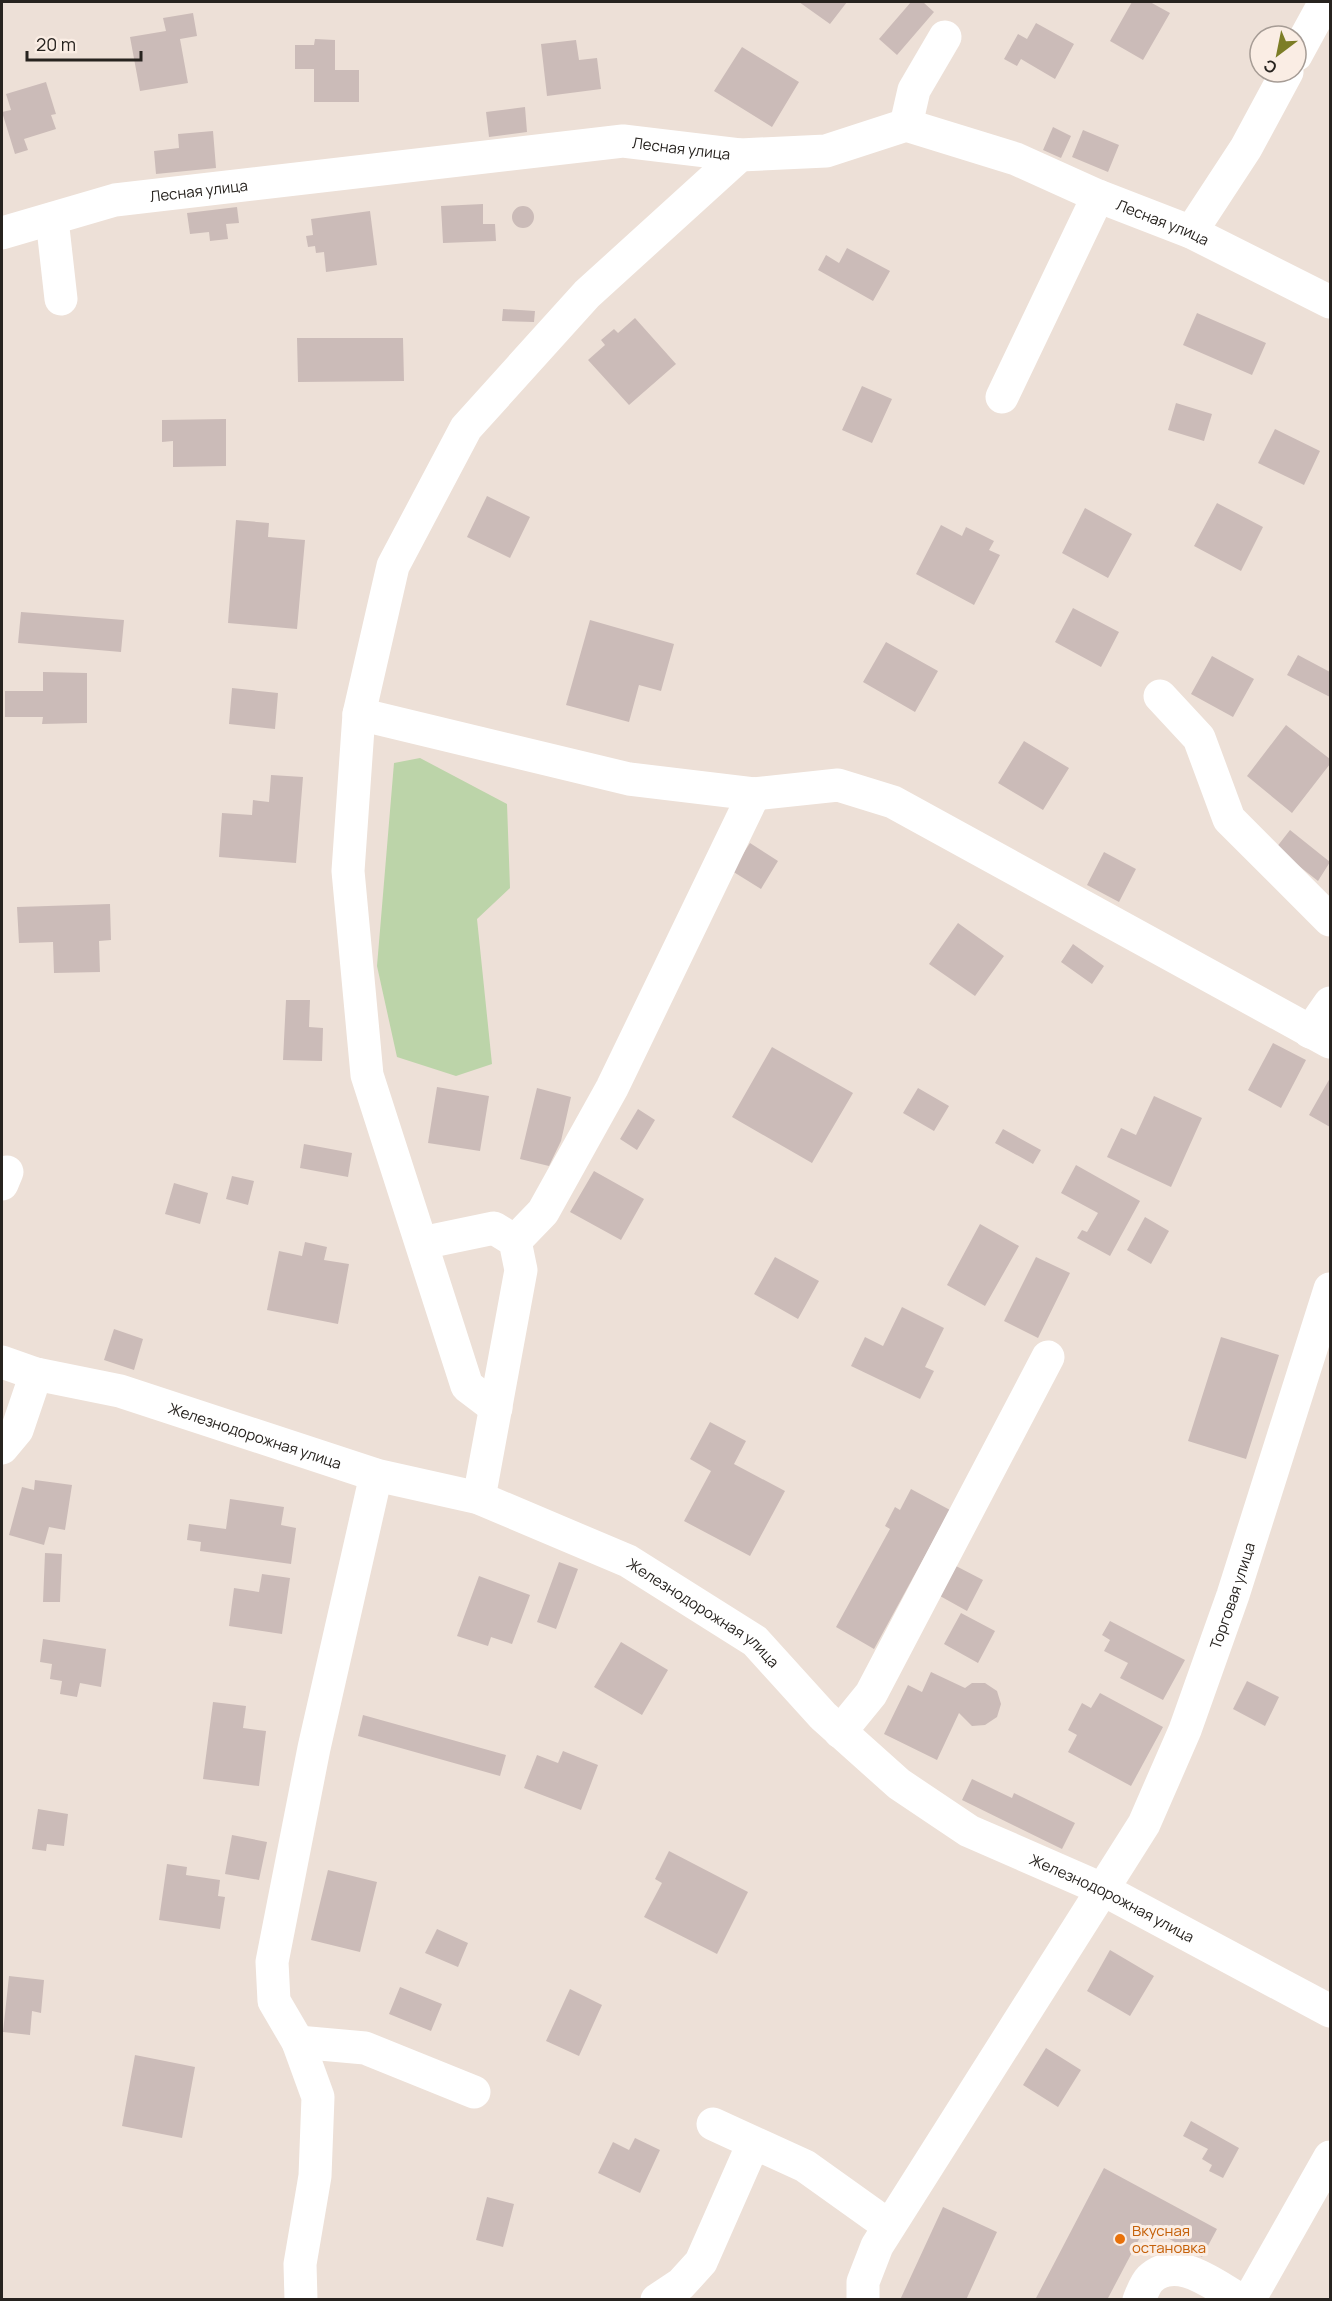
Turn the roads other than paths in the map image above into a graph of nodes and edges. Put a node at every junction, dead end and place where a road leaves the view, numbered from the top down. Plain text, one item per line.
1 (1325, 2) edge
2 (1308, 33) edge
3 (945, 37) dead end
4 (1281, 84) edge
5 (906, 125) junction
6 (740, 155) junction
7 (1098, 196) junction
8 (52, 219) junction
9 (1191, 232) junction
10 (2, 233) edge
11 (61, 299) dead end
12 (1330, 302) edge
13 (1002, 398) dead end
14 (1160, 696) dead end
15 (359, 714) junction
16 (754, 794) junction
17 (1330, 920) edge
18 (1330, 1003) edge
19 (1320, 1037) edge
20 (514, 1241) junction
21 (422, 1243) junction
22 (1330, 1289) edge
23 (1048, 1357) dead end
24 (2, 1362) edge
25 (36, 1374) junction
26 (496, 1408) junction
27 (2, 1448) edge
28 (376, 1475) junction
29 (479, 1498) junction
30 (840, 1732) junction
31 (1102, 1889) junction
32 (1330, 2011) edge
33 (298, 2042) junction
34 (474, 2092) dead end
35 (713, 2124) dead end
36 (753, 2144) junction
37 (1330, 2157) edge
38 (889, 2226) junction
39 (301, 2300) edge
40 (657, 2300) edge
41 (863, 2300) edge
42 (1138, 2300) edge
43 (1241, 2300) edge
44 (1249, 2300) edge

1 - 2 street
3 - 5 street
4 - 9 street
5 - 6 street, Лесная улица
5 - 7 street, Лесная улица
6 - 8 street, Лесная улица
6 - 15 street
7 - 9 street, Лесная улица
7 - 13 street
8 - 10 street, Лесная улица
8 - 11 street
9 - 12 street, Лесная улица
14 - 17 street
15 - 16 street
15 - 21 street
16 - 19 street
16 - 20 street
18 - 19 street
20 - 21 street
20 - 26 street
21 - 26 street
22 - 31 street, Торговая улица
23 - 30 street
24 - 25 street, Железнодорожная улица
25 - 27 street
25 - 28 street, Железнодорожная улица
26 - 29 street
28 - 29 street, Железнодорожная улица
28 - 33 street
29 - 30 street, Железнодорожная улица
30 - 31 street, Железнодорожная улица
31 - 32 street, Железнодорожная улица
31 - 38 street, Торговая улица
33 - 34 street
33 - 39 street
35 - 36 street
36 - 38 street
36 - 40 street
37 - 44 street
38 - 41 street, Торговая улица
42 - 43 street

